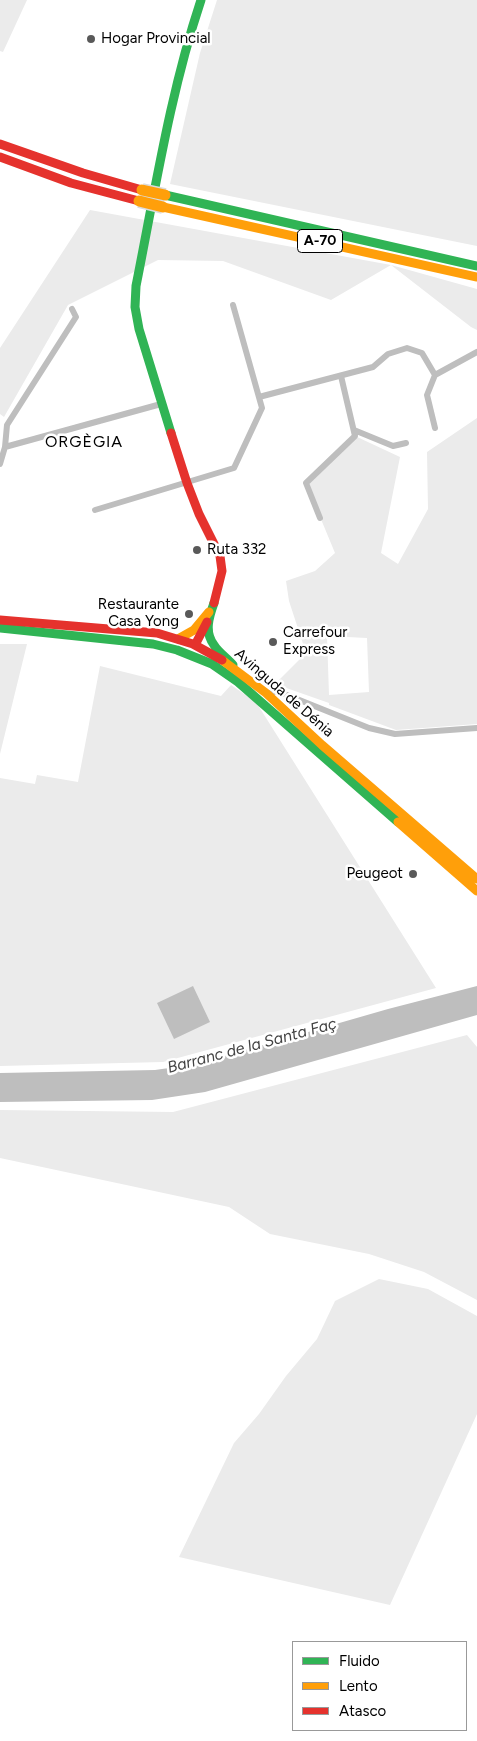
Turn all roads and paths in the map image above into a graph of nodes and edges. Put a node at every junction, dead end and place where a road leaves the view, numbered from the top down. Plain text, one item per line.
1 (202, 0) edge
2 (0, 139) edge
3 (0, 144) edge
4 (16, 148) junction
5 (0, 157) edge
6 (477, 266) edge
7 (477, 277) edge
8 (233, 305) dead end
9 (72, 309) dead end
10 (477, 352) edge
11 (435, 374) junction
12 (341, 376) junction
13 (259, 397) junction
14 (161, 404) junction
15 (435, 428) dead end
16 (354, 430) junction
17 (406, 443) dead end
18 (5, 447) junction
19 (0, 464) edge
20 (187, 483) junction
21 (95, 510) dead end
22 (320, 518) dead end
23 (210, 612) junction
24 (1, 627) edge
25 (178, 638) junction
26 (129, 642) junction
27 (195, 645) junction
28 (234, 667) junction
29 (266, 694) junction
30 (477, 728) edge
31 (477, 879) edge
32 (477, 892) edge

1 - 14 main road
2 - 4 main road
3 - 4 main road, A-70
4 - 6 main road, A-70, bridge
5 - 7 main road, A-70, bridge
8 - 13 street
9 - 18 street
10 - 11 street
11 - 12 street
11 - 15 street
12 - 13 street
12 - 16 street
13 - 20 street
14 - 18 street
14 - 20 main road
16 - 17 street
16 - 22 street
18 - 19 street
20 - 21 street
20 - 23 main road
23 - 25 main road
23 - 27 main road
23 - 28 main road
24 - 25 main road, Avinguda de Dénia
24 - 26 main road, Avinguda de Dénia
25 - 27 main road, Avinguda de Dénia
26 - 27 main road
26 - 32 main road, Avinguda de Dénia
27 - 28 main road, Avinguda de Dénia
28 - 29 main road, Avinguda de Dénia
29 - 30 street
29 - 31 main road, Avinguda de Dénia

